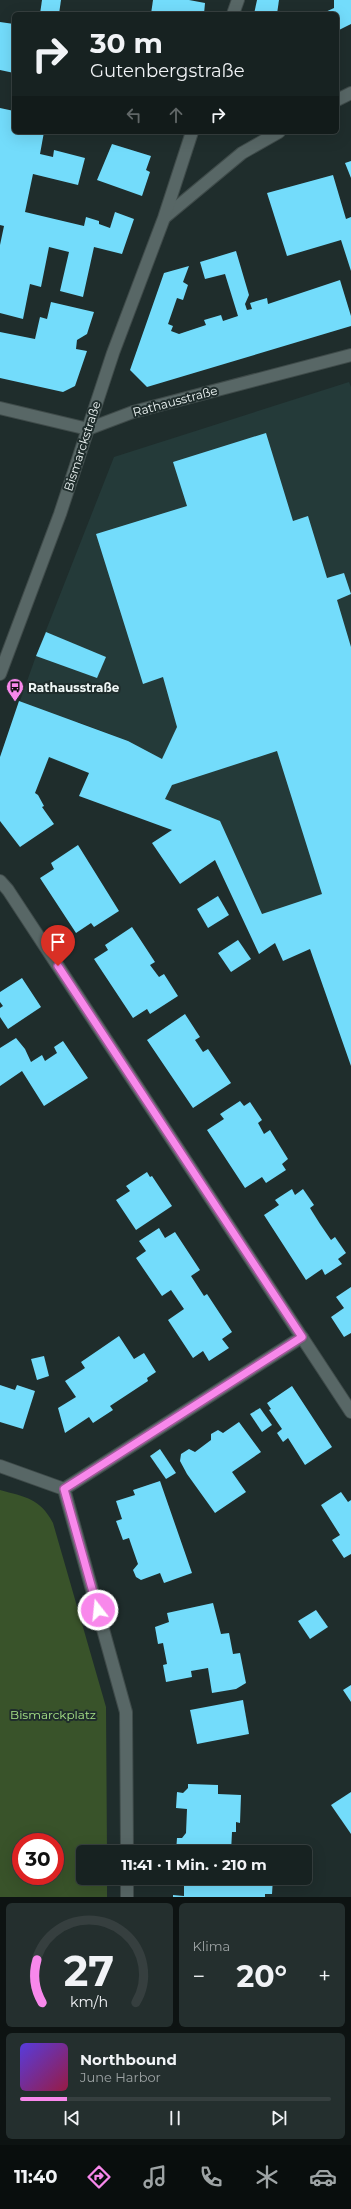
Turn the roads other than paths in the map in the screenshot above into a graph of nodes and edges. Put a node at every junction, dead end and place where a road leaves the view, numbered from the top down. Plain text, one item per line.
1 (238, 0) edge
2 (234, 12) edge
3 (351, 93) edge
4 (339, 99) edge
5 (191, 134) edge
6 (275, 134) edge
7 (164, 218) junction
8 (351, 354) edge
9 (0, 408) edge
10 (88, 429) junction
11 (0, 674) edge
12 (0, 881) edge
13 (302, 1337) junction
14 (351, 1412) edge
15 (0, 1466) edge
16 (64, 1489) junction
17 (127, 1845) edge
18 (127, 1885) edge
19 (127, 1897) edge

1 - 2 street
3 - 4 street
5 - 7 street, Bismarckstraße
6 - 7 street, Bismarckstraße
7 - 10 street, Bismarckstraße
8 - 10 street, Rathausstraße
9 - 10 street
10 - 11 street, Bismarckstraße
12 - 13 street
13 - 14 street
13 - 16 street
15 - 16 street
16 - 17 street
18 - 19 street

